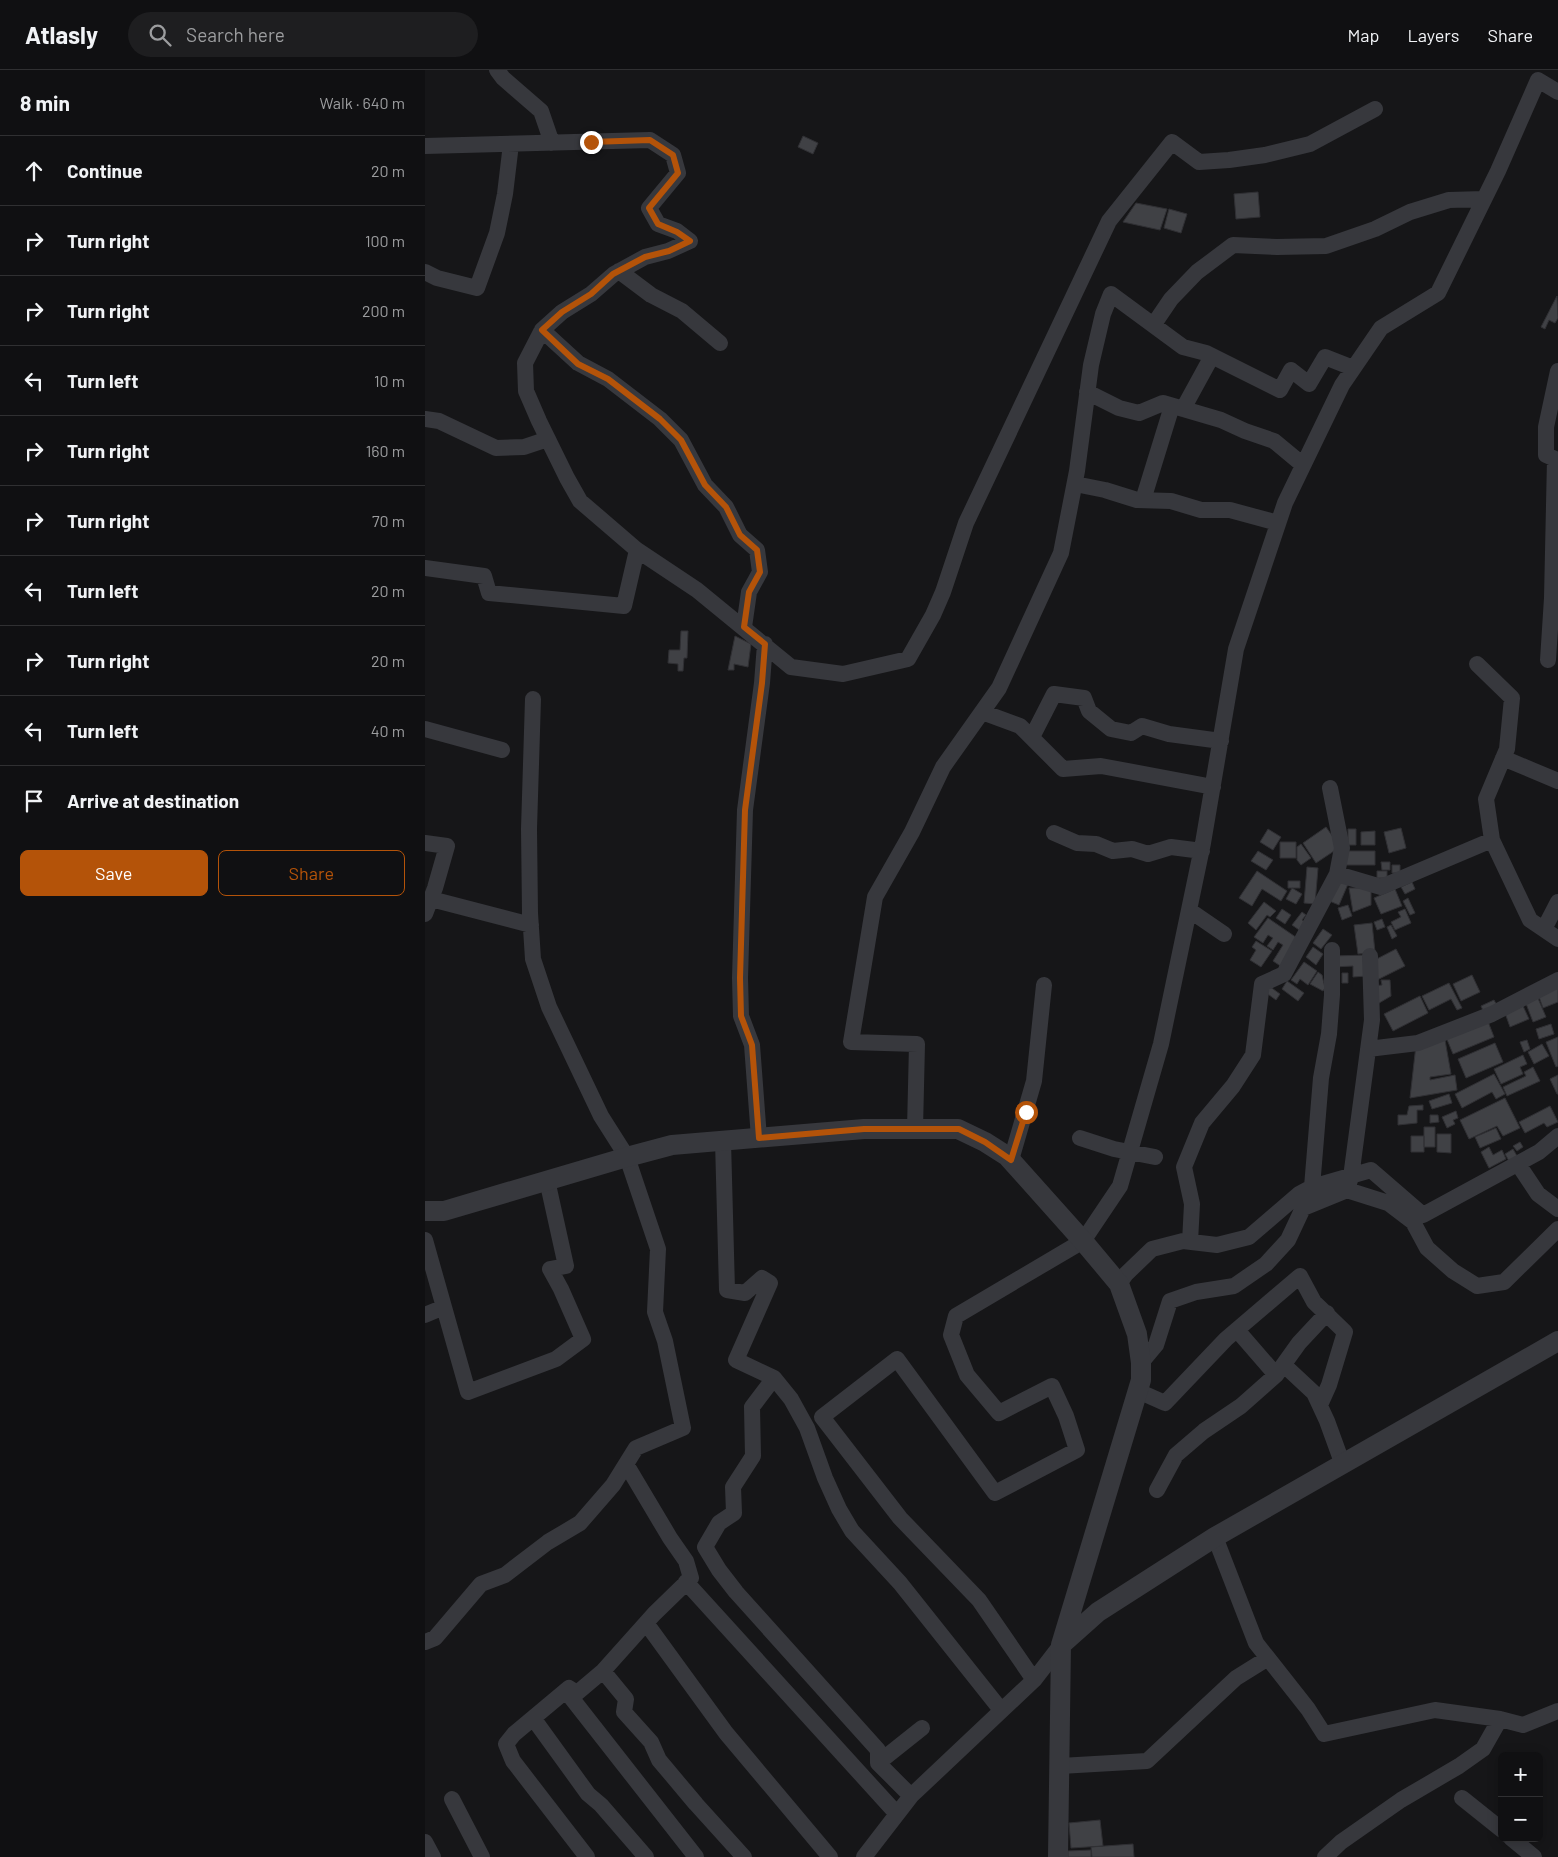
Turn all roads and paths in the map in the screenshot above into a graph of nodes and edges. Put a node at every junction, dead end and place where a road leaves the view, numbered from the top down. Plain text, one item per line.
1 (497, 70) edge
2 (1558, 92) edge
3 (1375, 110) dead end
4 (552, 143) junction
5 (511, 144) junction
6 (425, 146) edge
7 (1484, 199) junction
8 (619, 271) junction
9 (425, 272) edge
10 (1154, 324) junction
11 (542, 330) junction
12 (720, 343) dead end
13 (1212, 356) junction
14 (1353, 368) junction
15 (1558, 371) edge
16 (1087, 392) junction
17 (1177, 407) junction
18 (425, 419) edge
19 (548, 440) junction
20 (1303, 465) junction
21 (1075, 484) junction
22 (1143, 500) junction
23 (1278, 523) junction
24 (637, 550) junction
25 (425, 568) edge
26 (744, 627) junction
27 (765, 644) junction
28 (1548, 660) dead end
29 (1477, 664) dead end
30 (533, 699) dead end
31 (982, 712) junction
32 (425, 729) edge
33 (1032, 738) junction
34 (1221, 741) junction
35 (502, 750) dead end
36 (1503, 758) junction
37 (1558, 781) edge
38 (1213, 787) junction
39 (1330, 788) dead end
40 (1054, 833) dead end
41 (1492, 840) junction
42 (425, 843) edge
43 (1202, 851) junction
44 (1337, 874) junction
45 (1558, 902) edge
46 (428, 907) edge
47 (1189, 910) junction
48 (531, 925) junction
49 (1544, 929) junction
50 (1224, 934) dead end
51 (1558, 939) edge
52 (1332, 950) dead end
53 (1369, 956) dead end
54 (1558, 980) edge
55 (1044, 985) dead end
56 (1368, 1048) junction
57 (915, 1129) junction
58 (1558, 1136) edge
59 (759, 1138) junction
60 (1080, 1138) dead end
61 (723, 1141) junction
62 (1130, 1152) junction
63 (627, 1157) junction
64 (1155, 1157) dead end
65 (1011, 1160) junction
66 (1518, 1164) junction
67 (547, 1180) junction
68 (1349, 1184) junction
69 (1312, 1188) junction
70 (1558, 1209) edge
71 (425, 1211) edge
72 (1558, 1229) edge
73 (425, 1240) edge
74 (1083, 1241) junction
75 (1190, 1242) junction
76 (1119, 1284) junction
77 (443, 1307) junction
78 (1327, 1313) junction
79 (425, 1315) edge
80 (1237, 1330) junction
81 (1558, 1341) edge
82 (1141, 1363) junction
83 (1280, 1370) junction
84 (774, 1378) junction
85 (1138, 1391) junction
86 (1320, 1405) junction
87 (626, 1464) junction
88 (1343, 1465) junction
89 (1157, 1490) dead end
90 (1215, 1537) junction
91 (686, 1582) junction
92 (646, 1623) junction
93 (425, 1642) edge
94 (1061, 1645) junction
95 (1268, 1658) junction
96 (603, 1671) junction
97 (1034, 1680) junction
98 (566, 1691) junction
99 (1001, 1710) junction
100 (1558, 1711) edge
101 (533, 1718) junction
102 (1500, 1719) junction
103 (922, 1728) dead end
104 (877, 1762) junction
105 (1059, 1766) junction
106 (911, 1796) junction
107 (1462, 1798) dead end
108 (452, 1799) dead end
109 (897, 1814) junction
110 (1498, 1827) edge
111 (425, 1842) edge
112 (1516, 1842) edge
113 (433, 1857) edge
114 (482, 1857) edge
115 (587, 1857) edge
116 (646, 1857) edge
117 (696, 1857) edge
118 (744, 1857) edge
119 (830, 1857) edge
120 (864, 1857) edge
121 (1058, 1857) edge
122 (1325, 1857) edge
123 (1534, 1857) edge

1 - 4 street
2 - 7 street
3 - 27 street
4 - 5 street
4 - 8 street
5 - 6 street
5 - 9 street
7 - 10 street
7 - 14 street
8 - 11 street
8 - 12 street
10 - 13 street
10 - 16 street
11 - 19 street
11 - 26 street
13 - 14 street
13 - 17 street
14 - 20 street
15 - 28 street
16 - 17 street
16 - 21 street
17 - 20 street
17 - 22 street
18 - 19 street
19 - 24 street
20 - 23 street
21 - 22 street
21 - 31 street
22 - 23 street
23 - 34 street
24 - 25 street
24 - 26 street
26 - 27 street
27 - 59 street
29 - 36 street
30 - 48 street
31 - 33 street
31 - 57 street
32 - 35 street
33 - 34 street
33 - 38 street
34 - 38 street
36 - 37 street
36 - 41 street
38 - 43 street
39 - 44 street
40 - 43 street
41 - 44 street
41 - 49 street
42 - 46 street
43 - 47 street
44 - 75 street
45 - 49 street
46 - 48 street
47 - 50 street
47 - 62 street
48 - 63 street
49 - 51 street
52 - 69 street
53 - 56 street
54 - 56 street
55 - 65 street
56 - 68 street
57 - 59 street
57 - 65 street
58 - 66 street
59 - 61 street
60 - 62 street
61 - 63 street
61 - 84 street
62 - 64 street
62 - 74 street
63 - 67 street
63 - 87 street
65 - 74 street
66 - 68 street
66 - 70 street
67 - 71 street
67 - 77 street
68 - 69 street
68 - 72 street
68 - 82 street
69 - 75 street
73 - 77 street
74 - 76 street
74 - 97 street
75 - 76 street
76 - 82 street
77 - 79 street
78 - 80 street
78 - 83 street
78 - 86 street
80 - 83 street
80 - 85 street
81 - 88 street
82 - 85 street
83 - 86 street
83 - 89 street
84 - 99 street
84 - 104 street
85 - 94 street
86 - 88 street
87 - 91 street
87 - 93 street
88 - 90 street
90 - 94 street
90 - 95 street
91 - 92 street
91 - 109 street
92 - 96 street
92 - 119 street
94 - 97 street
94 - 105 street
95 - 102 street
95 - 105 street
96 - 98 street
96 - 118 street
97 - 99 street
98 - 101 street
98 - 117 street
99 - 106 street
100 - 102 street
101 - 115 street
101 - 116 street
102 - 122 street
103 - 104 street
104 - 106 street
105 - 121 street
106 - 109 street
107 - 110 street
108 - 114 street
109 - 120 street
111 - 113 street
112 - 123 street

